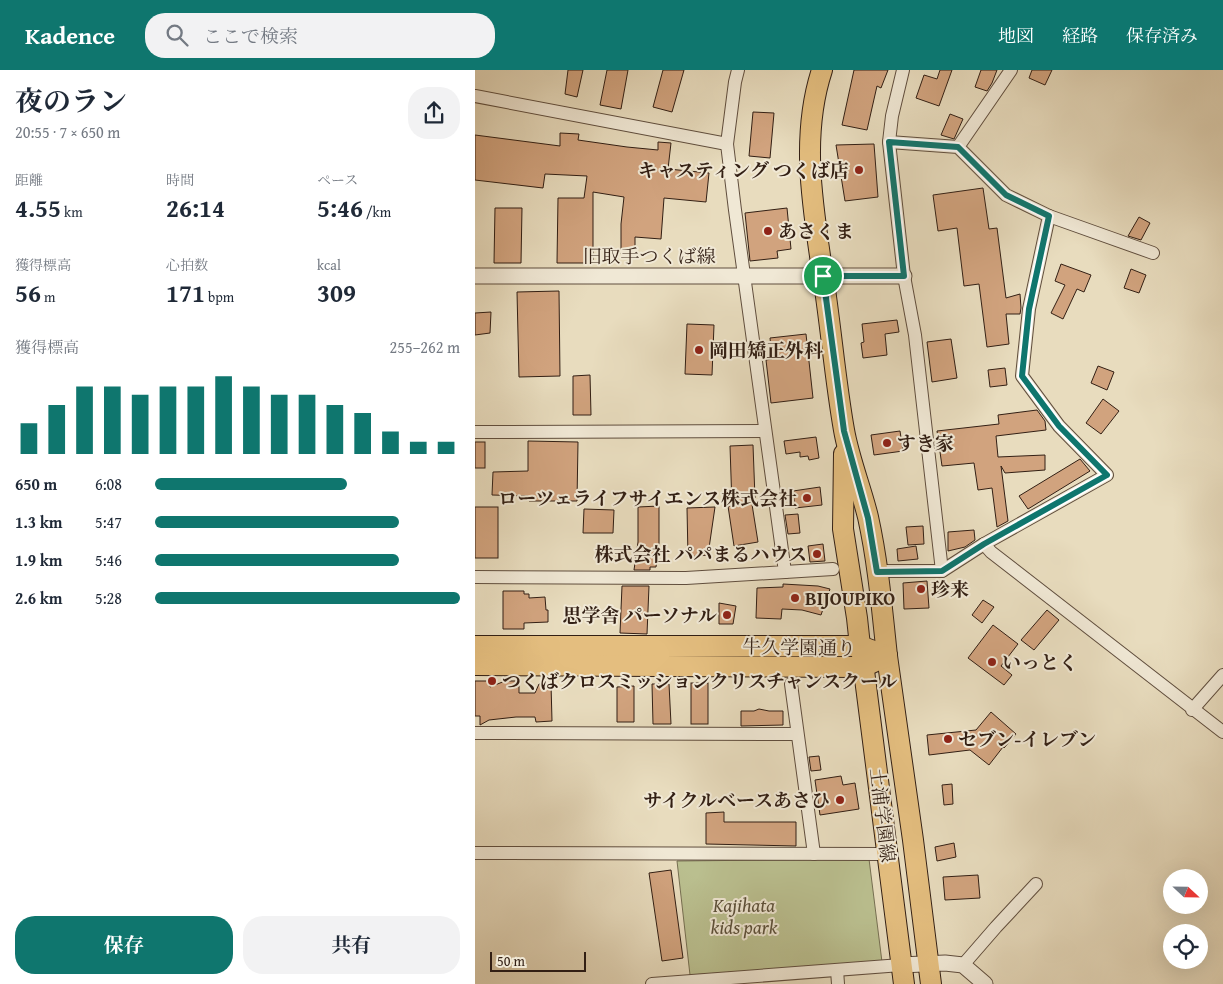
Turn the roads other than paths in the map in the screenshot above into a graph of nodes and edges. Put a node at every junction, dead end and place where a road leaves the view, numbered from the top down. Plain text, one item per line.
1 (739, 70) edge
2 (821, 70) edge
3 (903, 70) edge
4 (1011, 70) edge
5 (475, 96) edge
6 (889, 142) junction
7 (727, 144) junction
8 (958, 147) junction
9 (1049, 216) junction
10 (1153, 253) dead end
11 (745, 275) junction
12 (475, 276) edge
13 (823, 276) junction
14 (904, 276) junction
15 (765, 431) junction
16 (844, 431) junction
17 (475, 432) edge
18 (984, 544) junction
19 (833, 569) dead end
20 (942, 571) junction
21 (785, 572) junction
22 (877, 572) junction
23 (475, 577) edge
24 (475, 646) edge
25 (860, 646) junction
26 (887, 656) junction
27 (475, 665) edge
28 (863, 667) junction
29 (1223, 675) edge
30 (791, 684) dead end
31 (1192, 710) junction
32 (1223, 732) edge
33 (475, 733) edge
34 (797, 734) junction
35 (475, 854) edge
36 (814, 854) junction
37 (888, 854) junction
38 (1037, 884) dead end
39 (963, 965) junction
40 (837, 970) junction
41 (903, 974) edge
42 (930, 974) edge
43 (703, 982) edge
44 (652, 984) edge
45 (838, 984) edge
46 (985, 984) edge

1 - 7 street
2 - 13 main road
3 - 6 street
4 - 8 street
5 - 7 street
6 - 8 street
6 - 14 street
7 - 11 street
8 - 9 street
9 - 10 street
9 - 18 street
11 - 12 street, 旧取手つくば線
11 - 13 street, 旧取手つくば線
11 - 15 street
13 - 14 street, 旧取手つくば線
13 - 16 main road
14 - 20 street
15 - 17 street
15 - 21 street
16 - 22 main road, 土浦学園線
16 - 25 main road, 土浦学園線
18 - 20 street
18 - 31 street
19 - 21 street
20 - 22 street
21 - 23 street
22 - 26 main road, 土浦学園線
24 - 25 main road, 牛久学園通り
25 - 26 main road, 牛久学園通り
25 - 28 main road, 土浦学園線
26 - 28 main road, 牛久学園通り
26 - 42 main road, 土浦学園線
27 - 28 main road, 牛久学園通り
28 - 37 main road, 土浦学園線
29 - 31 street
30 - 34 street
31 - 32 street
33 - 34 street
34 - 36 street
35 - 36 street
36 - 37 street
37 - 41 main road, 土浦学園線
38 - 39 street
39 - 42 street
39 - 46 street
40 - 41 street
40 - 43 street
40 - 45 street
41 - 42 street
43 - 44 street

